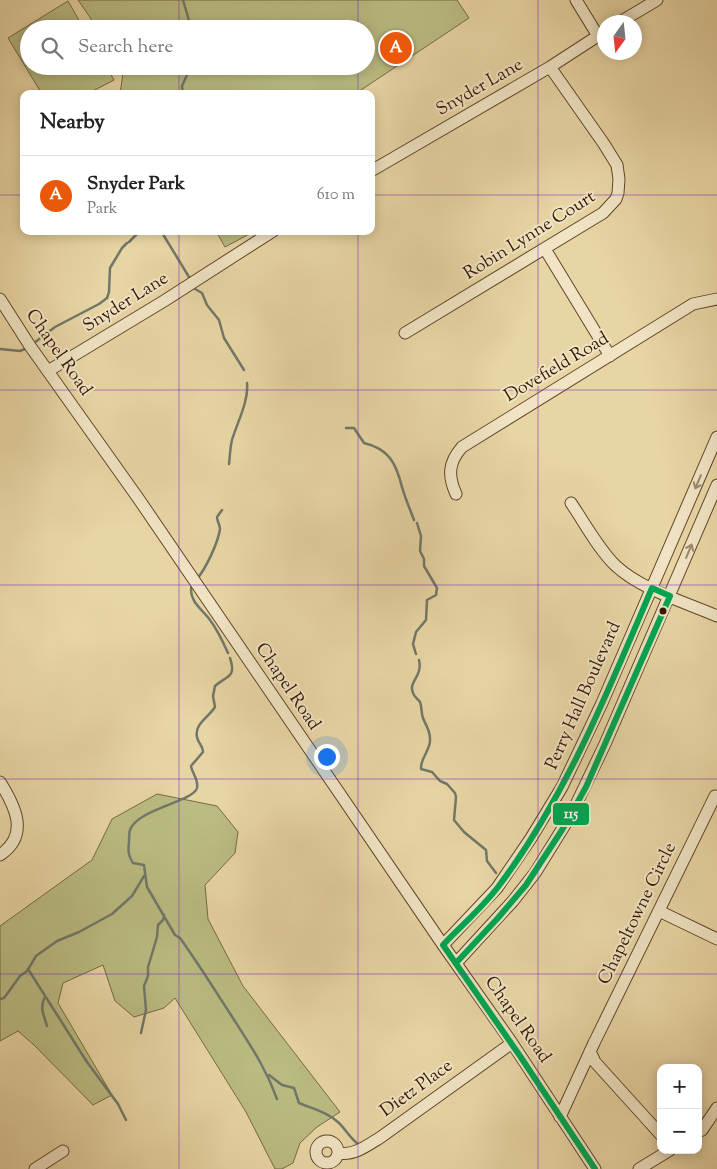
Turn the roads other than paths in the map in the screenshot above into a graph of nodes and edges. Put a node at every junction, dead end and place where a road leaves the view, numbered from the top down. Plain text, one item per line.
1 (576, 0) edge
2 (657, 0) edge
3 (632, 15) edge
4 (597, 29) edge
5 (597, 37) edge
6 (550, 67) junction
7 (375, 169) edge
8 (267, 235) edge
9 (545, 249) junction
10 (717, 299) edge
11 (0, 300) edge
12 (405, 333) dead end
13 (610, 356) junction
14 (48, 371) junction
15 (717, 437) edge
16 (717, 485) edge
17 (456, 494) dead end
18 (571, 502) dead end
19 (652, 588) junction
20 (670, 596) junction
21 (717, 616) edge
22 (0, 782) edge
23 (717, 797) edge
24 (0, 855) edge
25 (659, 911) junction
26 (717, 939) edge
27 (443, 945) junction
28 (456, 963) junction
29 (512, 1043) junction
30 (590, 1051) junction
31 (717, 1108) edge
32 (560, 1117) junction
33 (702, 1130) edge
34 (657, 1131) edge
35 (63, 1151) dead end
36 (339, 1153) dead end
37 (663, 1154) edge
38 (35, 1169) edge
39 (595, 1169) edge
40 (639, 1169) edge

1 - 4 street
2 - 3 street
5 - 6 street, Snyder Lane
6 - 7 street, Snyder Lane
6 - 9 street, Robin Lynne Court
8 - 14 street, Snyder Lane
9 - 12 street, Robin Lynne Court
9 - 13 street
10 - 13 street, Dovefield Road
11 - 14 street, Chapel Road
13 - 17 street, Dovefield Road
14 - 27 street, Chapel Road
15 -> 19 street, Perry Hall Boulevard
20 -> 16 street
18 - 19 street
19 - 20 street
19 - 27 street, Perry Hall Boulevard
20 - 21 street
20 - 28 street
22 - 24 street
23 - 25 street, Chapeltowne Circle
25 - 26 street
25 - 30 street, Chapeltowne Circle
27 - 28 street, Chapel Road
28 - 29 street, Chapel Road
29 - 32 street, Chapel Road
29 - 36 street, Dietz Place
30 - 32 street, Chapeltowne Circle
30 - 34 street
31 - 33 street
32 - 39 street, Chapel Road
35 - 38 street
37 - 40 street

